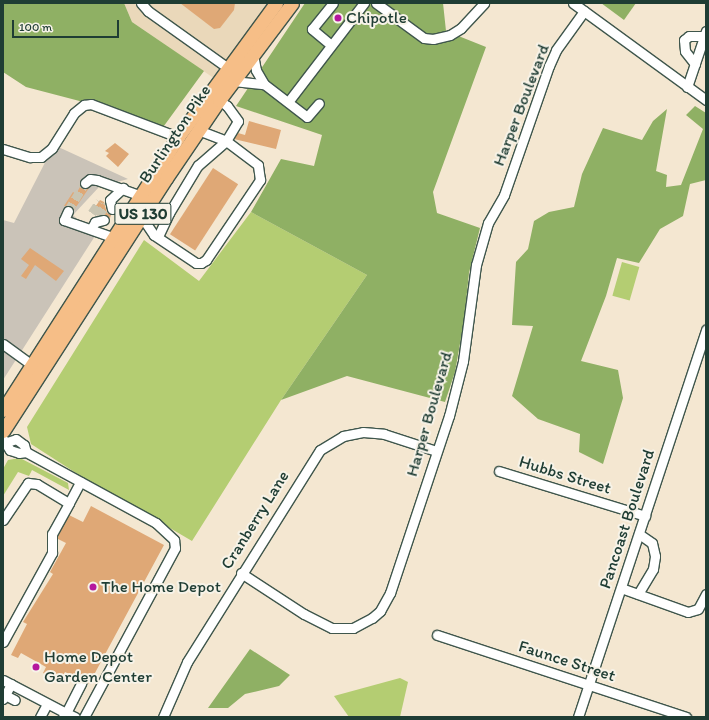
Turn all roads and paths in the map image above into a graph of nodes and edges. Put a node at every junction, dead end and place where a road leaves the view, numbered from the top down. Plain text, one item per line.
1 (141, 3) edge
2 (276, 3) edge
3 (292, 3) edge
4 (333, 3) edge
5 (376, 3) edge
6 (484, 3) edge
7 (573, 3) edge
8 (360, 4) edge
9 (584, 11) junction
10 (705, 34) edge
11 (331, 44) junction
12 (253, 54) junction
13 (695, 64) junction
14 (228, 68) junction
15 (233, 81) junction
16 (264, 84) junction
17 (687, 87) junction
18 (219, 100) junction
19 (706, 100) edge
20 (288, 102) junction
21 (319, 102) dead end
22 (198, 130) junction
23 (178, 137) junction
24 (226, 141) junction
25 (3, 149) edge
26 (85, 183) dead end
27 (122, 188) junction
28 (140, 196) junction
29 (107, 204) tunnel mouth
30 (68, 211) dead end
31 (141, 216) junction
32 (112, 237) junction
33 (158, 237) junction
34 (706, 330) edge
35 (3, 344) edge
36 (32, 365) junction
37 (7, 395) edge
38 (3, 410) edge
39 (4, 438) edge
40 (436, 451) junction
41 (499, 471) dead end
42 (80, 482) junction
43 (69, 503) junction
44 (645, 516) junction
45 (3, 520) edge
46 (639, 534) junction
47 (240, 573) junction
48 (621, 588) junction
49 (638, 594) junction
50 (706, 594) edge
51 (438, 635) dead end
52 (3, 642) edge
53 (7, 682) edge
54 (81, 683) dead end
55 (589, 685) junction
56 (4, 696) edge
57 (15, 700) dead end
58 (47, 704) junction
59 (64, 715) edge
60 (40, 717) edge
61 (75, 717) edge
62 (84, 717) edge
63 (163, 717) edge
64 (578, 717) edge
65 (686, 717) edge

1 - 14 street
2 - 14 highway, Burlington Pike / US 130
3 - 12 highway, Burlington Pike / US 130
4 - 11 street
5 - 6 street
7 - 9 street
8 - 11 street
9 - 17 street
9 - 40 street, Harper Boulevard
10 - 13 street
10 - 13 street
11 - 20 street
12 - 15 highway, Burlington Pike / US 130
12 - 16 street
13 - 17 street
14 - 23 highway, Burlington Pike / US 130
15 - 16 street
15 - 18 highway, Burlington Pike / US 130
16 - 20 street
17 - 19 street
18 - 22 highway, Burlington Pike / US 130
18 - 24 street
20 - 21 street
22 - 24 street
22 - 31 highway, Burlington Pike / US 130
23 - 25 street
23 - 28 highway, Burlington Pike / US 130
24 - 33 street
24 - 33 street
26 - 27 street
27 - 28 street
27 - 29 street
28 - 32 highway, Burlington Pike / US 130
30 - 32 street
31 - 33 street
31 - 39 highway, Burlington Pike / US 130
32 - 36 highway, Burlington Pike / US 130
34 - 44 street, Pancoast Boulevard
35 - 36 street
36 - 37 highway, Burlington Pike / US 130
37 - 38 highway, Burlington Pike / US 130
39 - 42 street
40 - 47 street, Cranberry Lane
40 - 47 street, Harper Boulevard
41 - 44 street, Hubbs Street
42 - 43 street
42 - 62 street
43 - 45 street
43 - 52 street
44 - 46 street, Pancoast Boulevard
46 - 48 street, Pancoast Boulevard
46 - 49 street
47 - 63 street, Cranberry Lane
48 - 49 street
48 - 55 street, Pancoast Boulevard
49 - 50 street
51 - 55 street, Faunce Street
53 - 56 street
53 - 58 street
54 - 59 street
55 - 64 street, Pancoast Boulevard
55 - 65 street, Faunce Street
56 - 57 street
58 - 59 street
58 - 60 street
59 - 61 street

